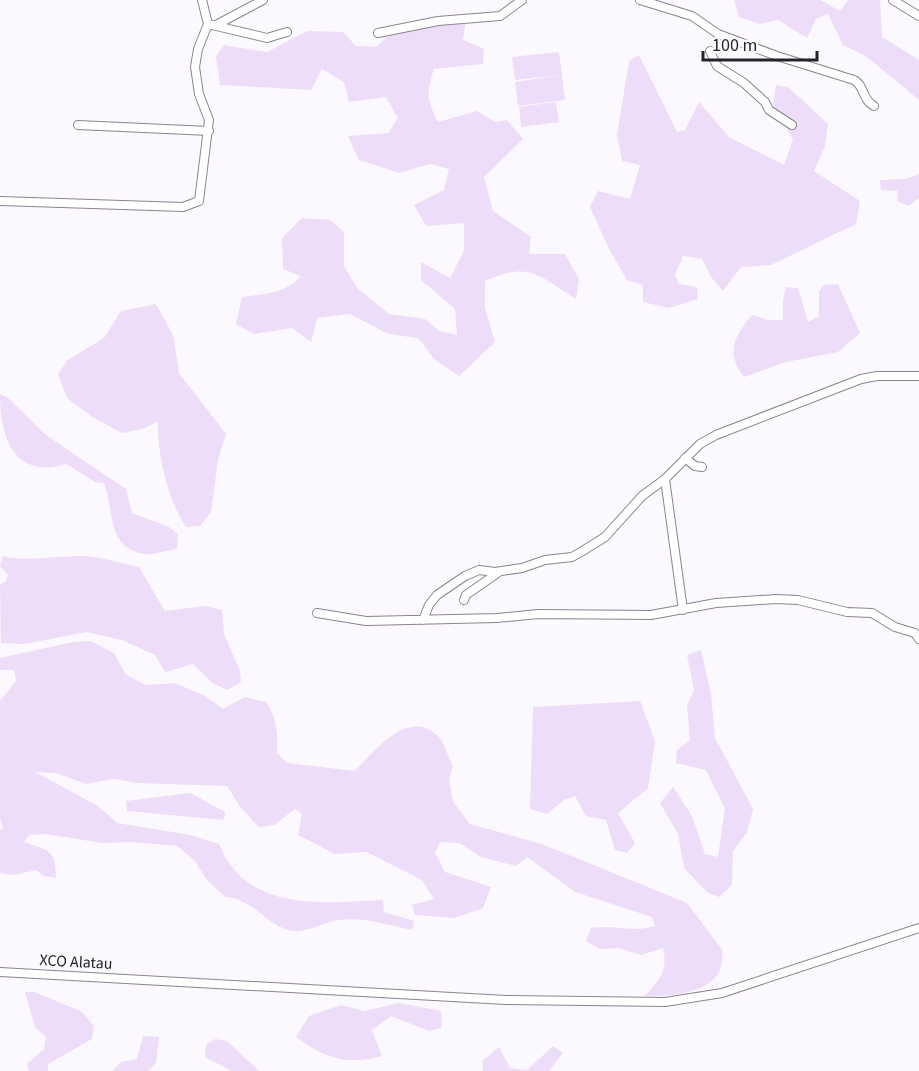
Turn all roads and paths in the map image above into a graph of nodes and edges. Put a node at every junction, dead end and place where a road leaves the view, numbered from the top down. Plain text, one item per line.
1 (202, 0) edge
2 (263, 0) edge
3 (522, 0) edge
4 (640, 0) edge
5 (893, 0) edge
6 (919, 16) edge
7 (212, 25) junction
8 (287, 32) dead end
9 (713, 32) junction
10 (378, 33) dead end
11 (710, 51) junction
12 (708, 62) dead end
13 (874, 106) dead end
14 (78, 125) dead end
15 (792, 125) dead end
16 (209, 131) junction
17 (0, 201) edge
18 (919, 376) edge
19 (685, 458) junction
20 (702, 467) dead end
21 (665, 478) junction
22 (500, 571) junction
23 (464, 600) dead end
24 (682, 610) junction
25 (317, 613) dead end
26 (423, 620) junction
27 (919, 639) edge
28 (919, 928) edge
29 (0, 972) edge

1 - 7 street
2 - 7 street
3 - 10 street
4 - 9 street
5 - 6 street
7 - 8 street
7 - 16 street
9 - 11 street
9 - 13 street
11 - 12 street
11 - 15 street
14 - 16 street
16 - 17 street
18 - 19 street
19 - 20 street
19 - 21 street
21 - 22 street
21 - 24 street
22 - 23 street
22 - 26 street
24 - 26 street
24 - 27 street
25 - 26 street
28 - 29 street, XCO Alatau

